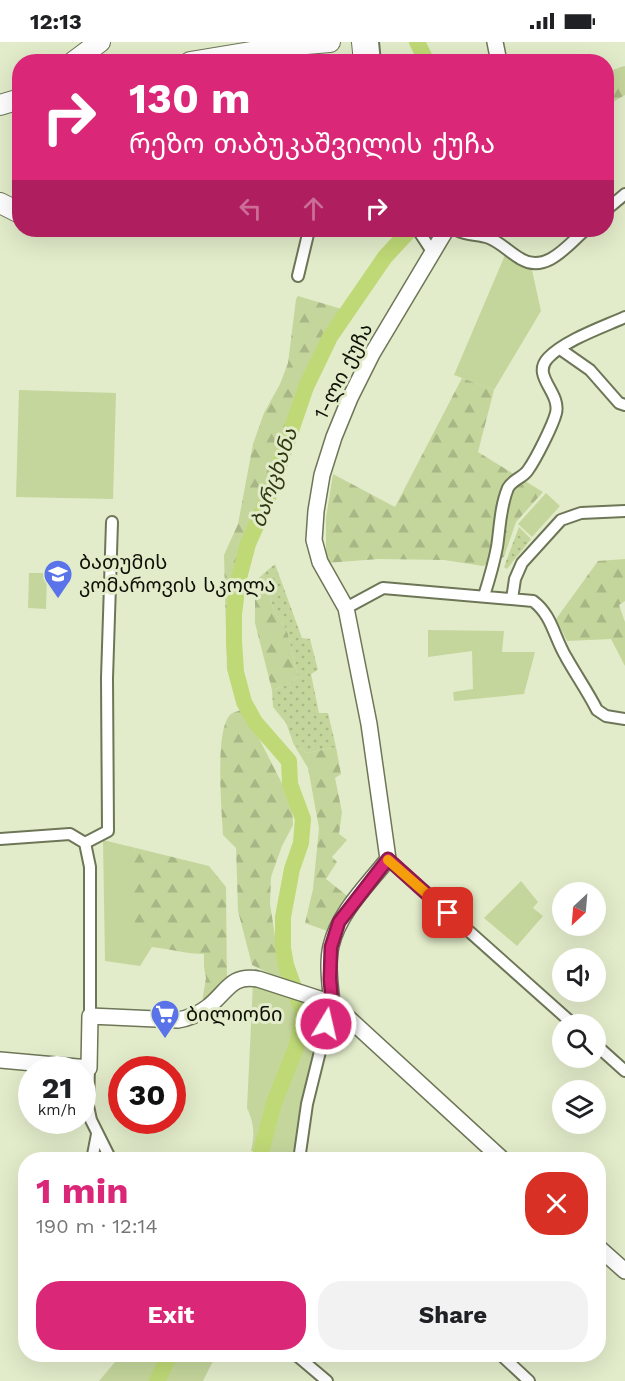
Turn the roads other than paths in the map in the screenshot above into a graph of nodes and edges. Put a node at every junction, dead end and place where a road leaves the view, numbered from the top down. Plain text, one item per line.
1 (100, 42) edge
2 (258, 42) edge
3 (323, 42) edge
4 (294, 45) junction
5 (84, 54) edge
6 (239, 54) edge
7 (284, 54) edge
8 (307, 237) edge
9 (423, 237) edge
10 (443, 237) edge
11 (484, 237) edge
12 (577, 237) edge
13 (433, 254) junction
14 (298, 276) dead end
15 (625, 316) edge
16 (560, 349) junction
17 (625, 405) edge
18 (625, 511) edge
19 (112, 522) dead end
20 (484, 596) junction
21 (512, 599) junction
22 (346, 608) junction
23 (625, 719) edge
24 (0, 839) edge
25 (85, 843) junction
26 (388, 859) junction
27 (325, 1001) junction
28 (562, 1014) edge
29 (90, 1016) junction
30 (606, 1054) edge
31 (89, 1056) edge
32 (0, 1060) edge
33 (18, 1062) edge
34 (625, 1071) edge
35 (96, 1131) edge
36 (97, 1134) junction
37 (94, 1152) edge
38 (107, 1152) edge
39 (300, 1152) edge
40 (494, 1152) edge
41 (606, 1254) edge
42 (625, 1271) edge
43 (304, 1362) edge
44 (509, 1362) edge
45 (327, 1381) edge
46 (529, 1381) edge

1 - 5 highway
2 - 4 highway
3 - 4 highway
3 - 7 highway
4 - 6 highway
8 - 14 street
9 - 13 street
10 - 13 main road, 1-ლი ქუჩა
11 - 12 street
13 - 22 main road, 1-ლი ქუჩა
15 - 16 street
16 - 17 street
16 - 20 street
18 - 21 street
19 - 25 street
20 - 21 street
20 - 22 street
21 - 23 street
22 - 26 main road, 1-ლი ქუჩა
24 - 25 street
25 - 29 street
26 - 27 main road
26 - 28 street
27 - 29 main road
27 - 39 street
27 - 40 main road
29 - 31 main road
30 - 34 street
32 - 33 main road
35 - 36 street
36 - 37 street
36 - 38 street
41 - 42 main road
43 - 45 street
44 - 46 street

